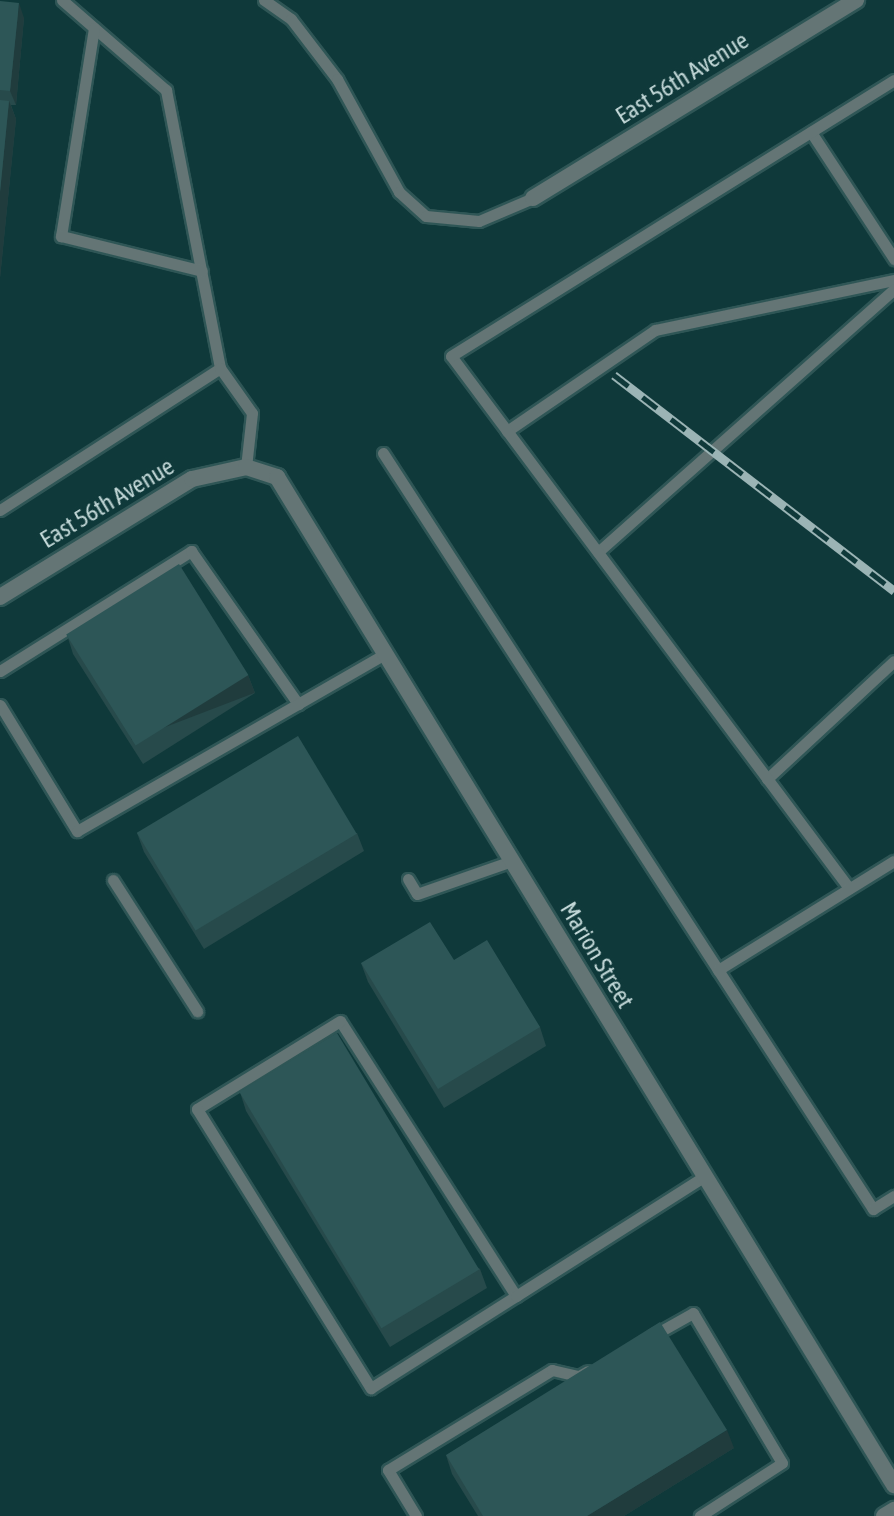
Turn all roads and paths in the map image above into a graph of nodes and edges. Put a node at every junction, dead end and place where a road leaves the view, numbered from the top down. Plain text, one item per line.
1 (62, 0) edge
2 (264, 0) edge
3 (856, 0) edge
4 (94, 28) junction
5 (894, 80) edge
6 (811, 132) junction
7 (533, 198) joint
8 (894, 259) edge
9 (202, 271) junction
10 (894, 280) edge
11 (894, 289) edge
12 (220, 368) junction
13 (507, 431) junction
14 (383, 453) dead end
15 (246, 467) junction
16 (0, 510) edge
17 (598, 552) junction
18 (0, 597) edge
19 (385, 654) junction
20 (894, 661) edge
21 (0, 671) edge
22 (298, 704) junction
23 (0, 705) edge
24 (767, 779) junction
25 (512, 861) junction
26 (894, 861) edge
27 (408, 879) dead end
28 (113, 880) dead end
29 (849, 888) junction
30 (718, 970) junction
31 (197, 1011) dead end
32 (705, 1176) junction
33 (894, 1196) edge
34 (516, 1296) junction
35 (643, 1341) edge
36 (605, 1362) edge
37 (894, 1485) edge
38 (894, 1510) edge
39 (416, 1516) edge
40 (700, 1516) edge
41 (884, 1516) edge

1 - 4 lane
2 - 7 lane
3 - 7 street, East 56th Avenue
4 - 9 lane
4 - 9 lane
5 - 6 lane
6 - 8 lane
6 - 13 lane
9 - 12 lane
10 - 13 lane
11 - 17 lane
12 - 15 lane
12 - 16 lane
13 - 17 lane
14 - 30 lane
15 - 18 street, East 56th Avenue
15 - 19 street, Marion Street
17 - 24 lane
19 - 22 lane
19 - 25 street, Marion Street
20 - 24 lane
21 - 22 lane
22 - 23 lane
24 - 29 lane
25 - 27 lane
25 - 32 street, Marion Street
26 - 29 lane
28 - 31 lane
29 - 30 lane
30 - 33 lane
32 - 34 lane
32 - 37 street, Marion Street
34 - 34 lane
35 - 40 lane
36 - 39 lane
38 - 41 street

